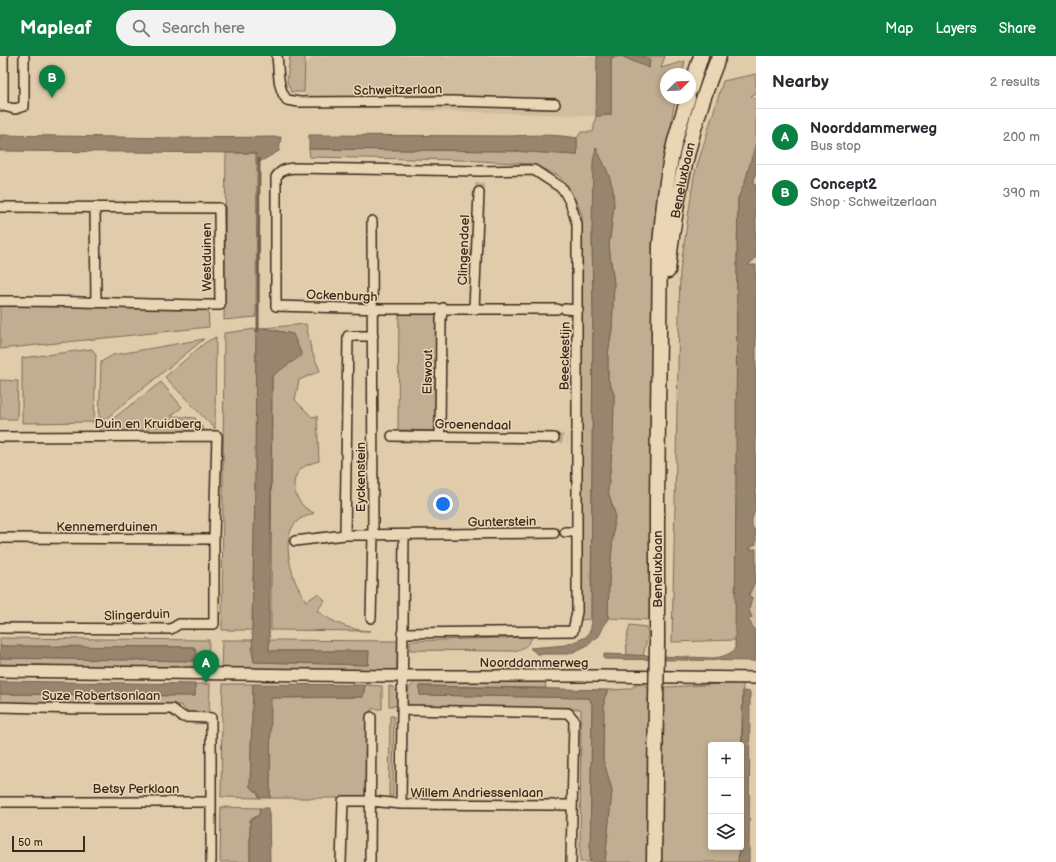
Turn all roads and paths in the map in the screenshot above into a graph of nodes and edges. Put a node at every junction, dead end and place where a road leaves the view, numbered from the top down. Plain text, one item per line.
1 (3, 56) edge
2 (24, 56) edge
3 (277, 56) edge
4 (701, 56) edge
5 (719, 56) edge
6 (696, 71) edge
7 (555, 104) dead end
8 (686, 104) edge
9 (294, 168) joint
10 (479, 192) tunnel mouth
11 (0, 207) edge
12 (95, 207) junction
13 (372, 221) dead end
14 (0, 301) edge
15 (96, 302) junction
16 (372, 308) junction
17 (443, 308) junction
18 (660, 308) junction
19 (474, 309) junction
20 (578, 310) junction
21 (373, 336) junction
22 (392, 436) dead end
23 (440, 436) junction
24 (0, 437) edge
25 (554, 438) tunnel mouth
26 (565, 532) dead end
27 (576, 532) junction
28 (554, 533) dead end
29 (345, 535) junction
30 (373, 535) junction
31 (404, 535) junction
32 (0, 538) edge
33 (214, 539) junction
34 (296, 541) dead end
35 (371, 618) dead end
36 (0, 628) edge
37 (402, 633) junction
38 (0, 671) edge
39 (402, 676) junction
40 (756, 678) edge
41 (0, 707) edge
42 (402, 710) junction
43 (371, 717) dead end
44 (371, 801) junction
45 (0, 802) edge
46 (211, 802) junction
47 (401, 804) junction
48 (572, 805) junction
49 (655, 830) junction
50 (211, 862) edge
51 (341, 862) edge
52 (370, 862) edge
53 (571, 862) edge
54 (654, 862) edge
55 (659, 862) edge

1 - 2 street
3 - 7 street, Schweitzerlaan
4 - 6 main road
5 - 18 main road, Beneluxbaan
8 - 18 main road, Beneluxbaan
9 - 16 street, Ockenburgh
9 - 20 street, Beeckestijn
10 - 19 street, Clingendael
11 - 12 street, Westduinen
12 - 15 street
12 - 15 street, Westduinen
13 - 16 street, Eyckenstein
14 - 15 street, Westduinen
16 - 17 street, Ockenburgh
16 - 21 street, Eyckenstein
17 - 19 street, Ockenburgh
17 - 23 street, Elswout
18 - 49 main road, Beneluxbaan, bridge
19 - 20 street, Ockenburgh
20 - 27 street, Beeckestijn
21 - 29 street, Eyckenstein
21 - 30 street, Eyckenstein
22 - 23 street, Groenendaal
23 - 25 street, Groenendaal
24 - 33 street, Duin en Kruidberg
26 - 27 street
27 - 37 street, Beeckestijn
28 - 31 street, Gunterstein
29 - 30 street, Gunterstein
29 - 34 street, Gunterstein
30 - 31 street, Gunterstein
30 - 35 street, Eyckenstein
31 - 37 street
32 - 33 street, Kennemerduinen
33 - 36 street, Slingerduin
37 - 39 street
38 - 39 street, Noorddammerweg
39 - 40 street, Noorddammerweg
39 - 42 street, Willem Andriessenlaan
41 - 46 street, Suze Robertsonlaan
42 - 47 street, Willem Andriessenlaan
42 - 48 street
43 - 44 street
44 - 47 street, Willem Andriessenlaan
44 - 51 street, Willem Andriessenlaan
44 - 52 street
45 - 46 street, Betsy Perklaan
46 - 50 street
47 - 48 street, Willem Andriessenlaan
48 - 53 street
49 - 54 main road, Beneluxbaan
49 - 55 main road, Beneluxbaan

